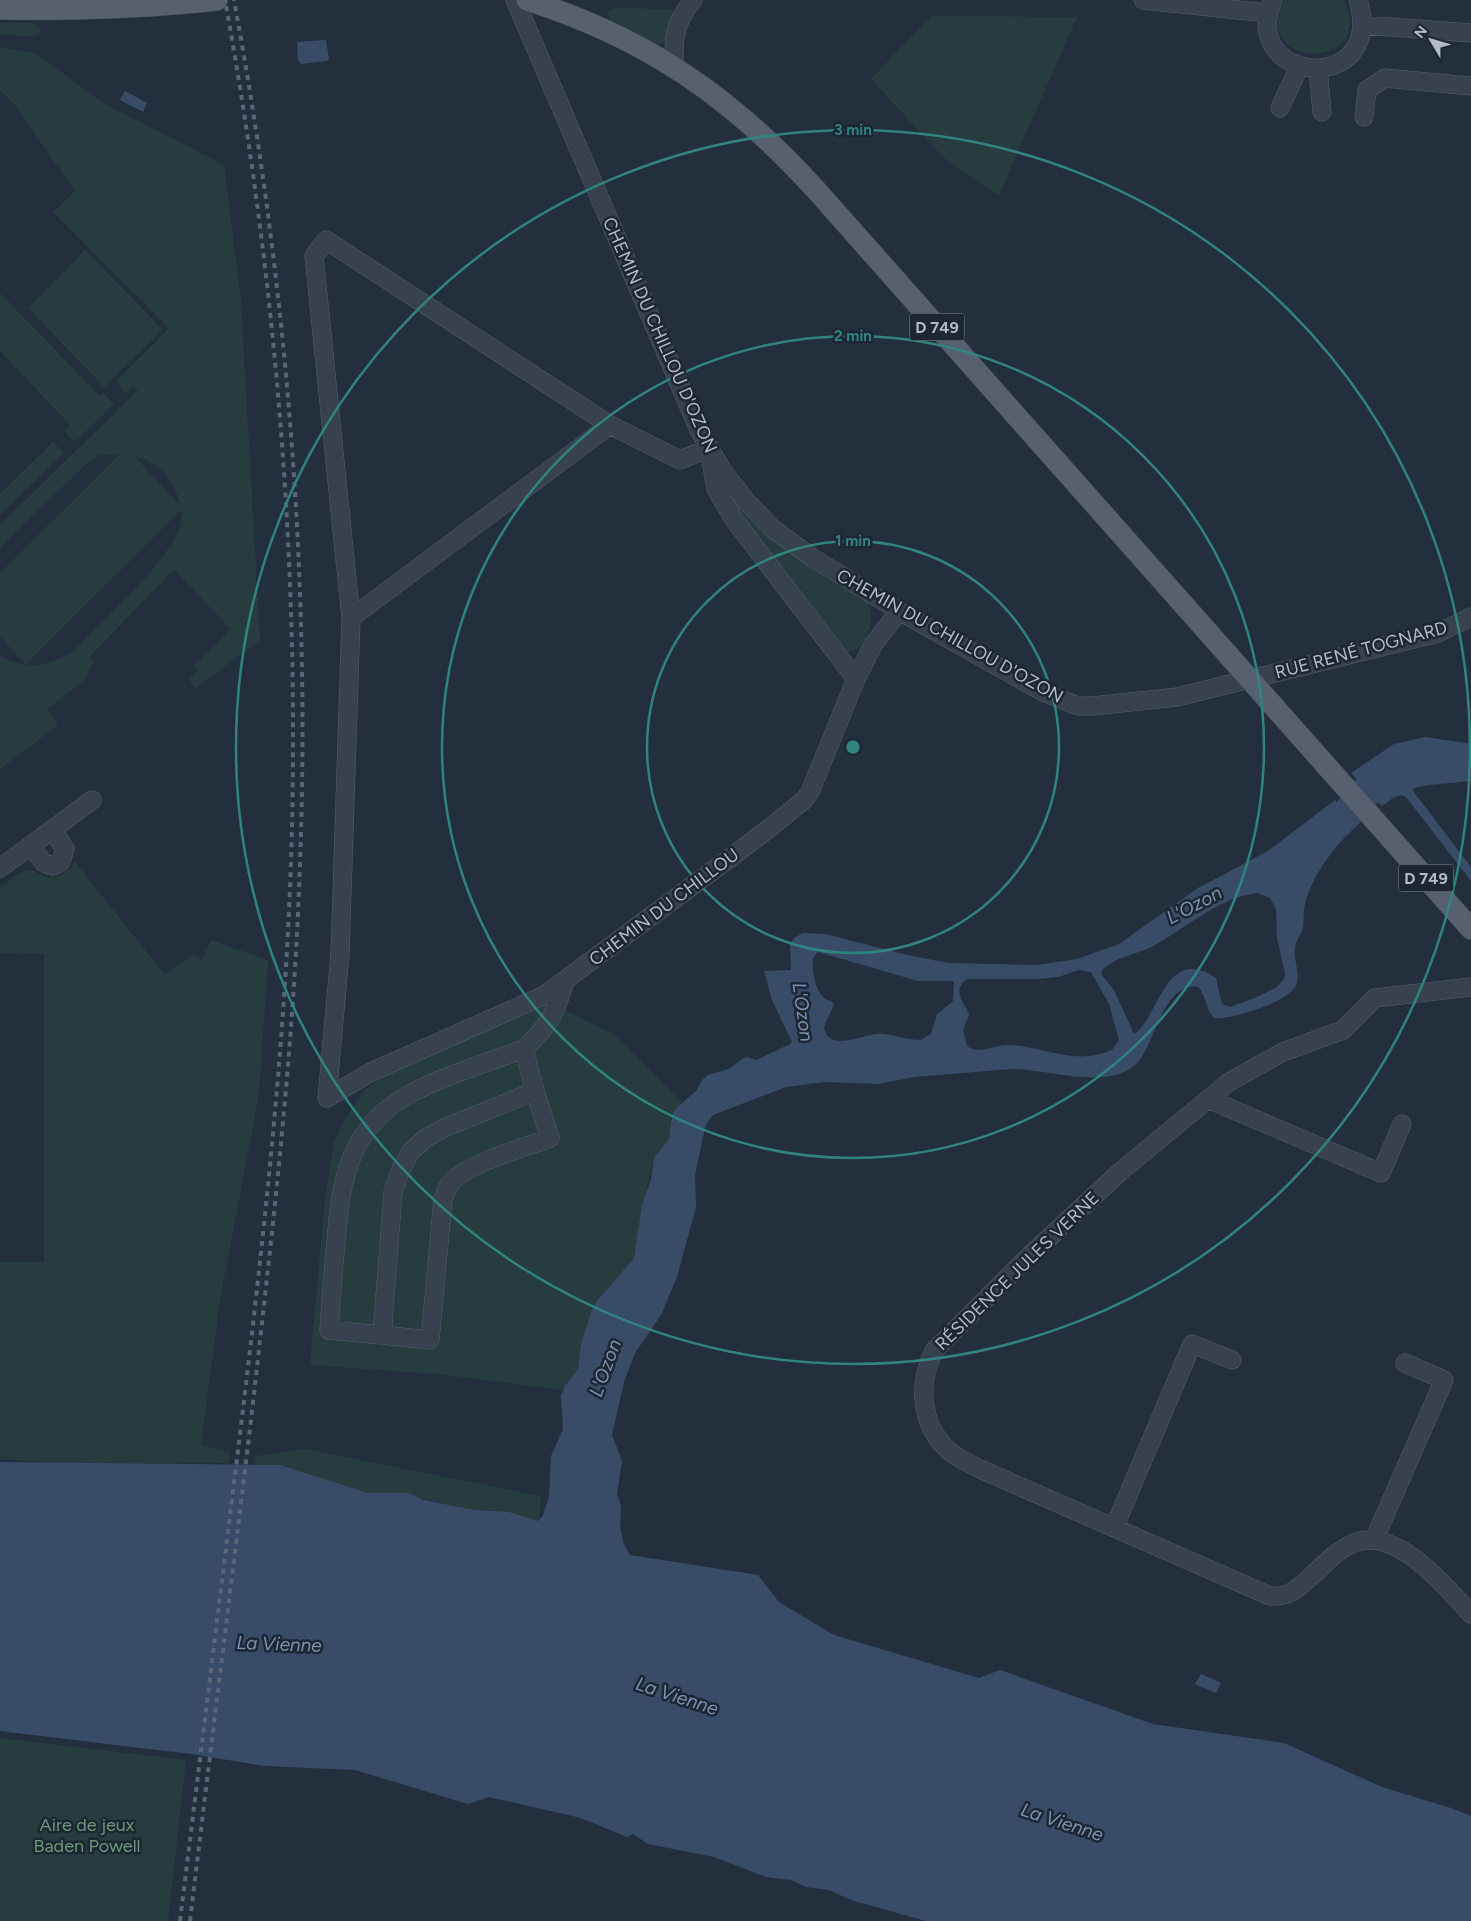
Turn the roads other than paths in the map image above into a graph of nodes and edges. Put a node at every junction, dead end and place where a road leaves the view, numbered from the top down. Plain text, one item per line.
1 (217, 0) edge
2 (515, 0) edge
3 (527, 0) edge
4 (693, 0) edge
5 (1143, 0) edge
6 (1358, 0) edge
7 (1270, 7) edge
8 (0, 9) edge
9 (1363, 25) junction
10 (1471, 33) edge
11 (675, 67) junction
12 (1299, 67) junction
13 (1318, 70) junction
14 (1471, 86) edge
15 (1280, 108) dead end
16 (1322, 112) dead end
17 (1364, 117) dead end
18 (610, 425) junction
19 (709, 448) junction
20 (899, 611) junction
21 (1471, 617) edge
22 (352, 618) junction
23 (856, 679) junction
24 (1250, 680) junction
25 (92, 800) dead end
26 (52, 829) junction
27 (30, 846) junction
28 (0, 868) edge
29 (1471, 929) edge
30 (564, 981) junction
31 (1471, 986) edge
32 (524, 1049) junction
33 (535, 1091) junction
34 (1208, 1099) junction
35 (1402, 1124) dead end
36 (382, 1335) junction
37 (1232, 1360) dead end
38 (1405, 1363) dead end
39 (1114, 1528) junction
40 (1374, 1540) junction
41 (1471, 1614) edge

1 - 8 main road
2 - 19 street, CHEMIN DU CHILLOU D'OZON
3 - 11 main road, D 749
4 - 11 street
5 - 7 street
6 - 9 street
7 - 12 street
9 - 10 street
9 - 13 street
11 - 24 main road, D 749
12 - 13 street
12 - 15 street
13 - 16 street
14 - 17 street
18 - 19 street
18 - 22 street
18 - 22 street
19 - 20 street, CHEMIN DU CHILLOU D'OZON
19 - 23 street
20 - 23 street, CHEMIN DU CHILLOU
20 - 24 street, CHEMIN DU CHILLOU D'OZON
21 - 24 street, RUE RENÉ TOGNARD
22 - 30 street, CHEMIN DU CHILLOU
23 - 30 street, CHEMIN DU CHILLOU
24 - 29 main road, D 749
25 - 26 street
26 - 27 street
26 - 27 street
27 - 28 street
30 - 32 street
31 - 34 street, RÉSIDENCE JULES VERNE
32 - 33 street
32 - 36 street
33 - 36 street
33 - 36 street
34 - 35 street
34 - 39 street, RÉSIDENCE JULES VERNE
37 - 39 street
38 - 40 street
39 - 40 street, RÉSIDENCE JULES VERNE
40 - 41 street

